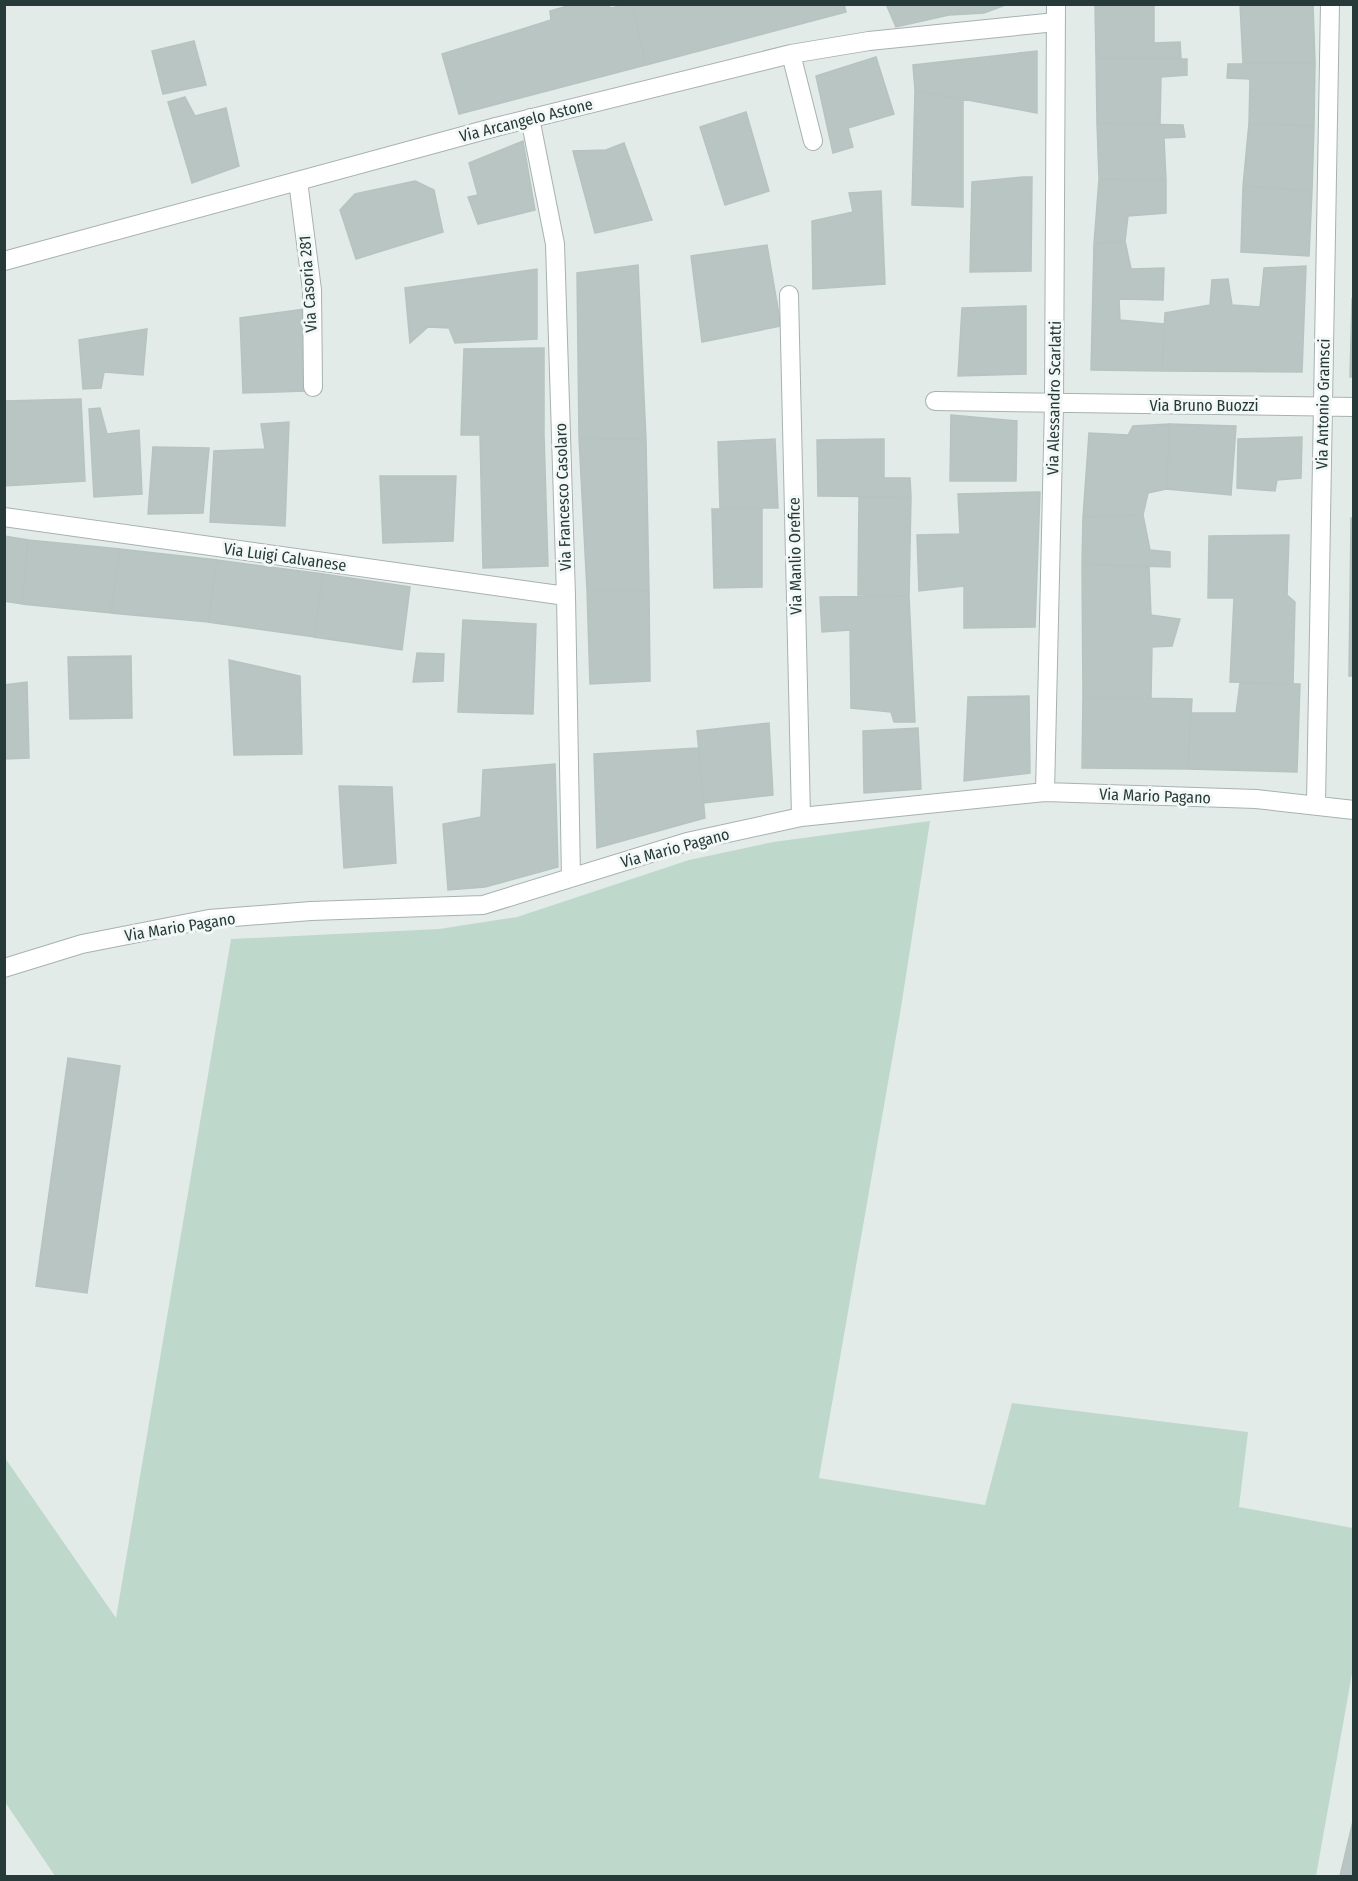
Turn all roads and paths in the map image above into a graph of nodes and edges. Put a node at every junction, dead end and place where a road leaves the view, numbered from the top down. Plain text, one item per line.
1 (1330, 4) edge
2 (1056, 13) edge
3 (791, 54) junction
4 (530, 118) junction
5 (813, 141) dead end
6 (298, 181) junction
7 (4, 261) edge
8 (789, 295) dead end
9 (313, 387) dead end
10 (935, 400) dead end
11 (1054, 404) junction
12 (1324, 406) junction
13 (1353, 407) edge
14 (4, 517) edge
15 (566, 596) junction
16 (1045, 792) junction
17 (1316, 804) junction
18 (1353, 810) edge
19 (801, 817) junction
20 (571, 878) junction
21 (4, 968) edge

1 - 12 street, Via Antonio Gramsci
2 - 3 street, Via Arcangelo Astone
2 - 11 street, Via Alessandro Scarlatti
3 - 4 street, Via Arcangelo Astone
3 - 5 street
4 - 6 street, Via Arcangelo Astone
4 - 15 street, Via Francesco Casolaro
6 - 7 street, Via Arcangelo Astone
6 - 9 street, Via Casoria 281
8 - 19 street, Via Manlio Orefice
10 - 11 street, Via Bruno Buozzi
11 - 12 street, Via Bruno Buozzi
11 - 16 street, Via Alessandro Scarlatti
12 - 13 street, Via Bruno Buozzi
12 - 17 street, Via Antonio Gramsci
14 - 15 street, Via Luigi Calvanese
15 - 20 street, Via Francesco Casolaro
16 - 17 street, Via Mario Pagano
16 - 19 street, Via Mario Pagano
17 - 18 street, Via Mario Pagano
19 - 20 street, Via Mario Pagano
20 - 21 street, Via Mario Pagano

